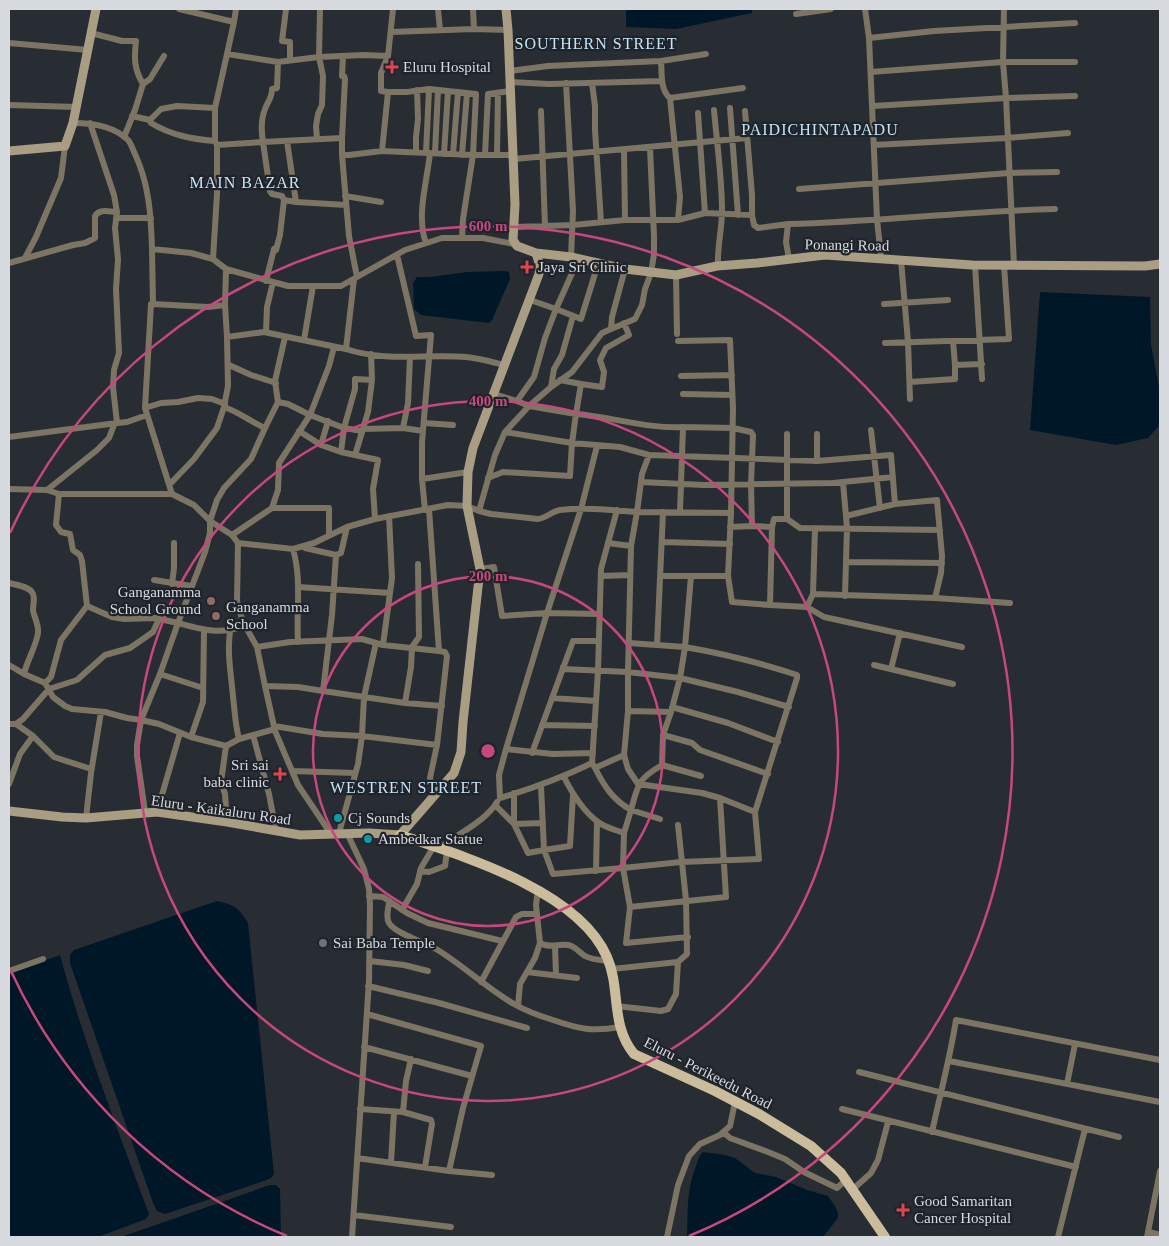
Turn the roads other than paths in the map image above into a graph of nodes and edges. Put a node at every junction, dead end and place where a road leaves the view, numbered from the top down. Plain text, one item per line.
1 (96, 9) edge
2 (179, 9) edge
3 (236, 9) edge
4 (286, 9) edge
5 (320, 9) edge
6 (393, 9) edge
7 (438, 9) edge
8 (473, 9) edge
9 (506, 9) edge
10 (831, 9) edge
11 (865, 9) edge
12 (1004, 9) edge
13 (796, 14) dead end
14 (234, 22) junction
15 (1075, 23) dead end
16 (1003, 28) junction
17 (474, 29) junction
18 (440, 30) junction
19 (508, 30) junction
20 (391, 32) junction
21 (91, 33) junction
22 (868, 38) junction
23 (9, 43) edge
24 (88, 50) junction
25 (227, 54) junction
26 (706, 54) dead end
27 (164, 56) dead end
28 (388, 56) junction
29 (319, 57) junction
30 (342, 57) junction
31 (290, 60) junction
32 (661, 61) junction
33 (278, 62) junction
34 (1003, 62) junction
35 (1075, 62) dead end
36 (510, 71) junction
37 (870, 72) junction
38 (662, 81) junction
39 (510, 82) junction
40 (592, 83) junction
41 (142, 84) junction
42 (566, 84) junction
43 (429, 88) junction
44 (743, 88) dead end
45 (417, 90) junction
46 (438, 90) junction
47 (448, 91) junction
48 (511, 91) junction
49 (388, 92) junction
50 (458, 92) junction
51 (467, 93) junction
52 (498, 93) junction
53 (476, 94) junction
54 (488, 94) junction
55 (1075, 96) dead end
56 (670, 98) junction
57 (1006, 98) junction
58 (9, 105) edge
59 (873, 106) junction
60 (77, 107) junction
61 (215, 108) junction
62 (730, 108) dead end
63 (714, 110) dead end
64 (745, 110) dead end
65 (541, 111) dead end
66 (698, 113) dead end
67 (132, 116) junction
68 (150, 120) junction
69 (73, 123) junction
70 (90, 123) junction
71 (1068, 133) dead end
72 (124, 138) junction
73 (342, 138) junction
74 (747, 138) junction
75 (1007, 138) junction
76 (317, 139) junction
77 (731, 139) junction
78 (287, 141) junction
79 (717, 141) junction
80 (263, 142) junction
81 (216, 143) junction
82 (700, 143) junction
83 (675, 145) junction
84 (874, 145) junction
85 (65, 146) junction
86 (650, 148) junction
87 (624, 150) junction
88 (9, 151) edge
89 (382, 151) junction
90 (416, 152) junction
91 (596, 152) junction
92 (430, 153) junction
93 (444, 154) junction
94 (453, 154) junction
95 (570, 154) junction
96 (342, 155) junction
97 (462, 155) junction
98 (473, 155) junction
99 (485, 155) junction
100 (497, 155) junction
101 (544, 156) junction
102 (514, 157) junction
103 (1057, 172) dead end
104 (1009, 173) junction
105 (876, 182) junction
106 (799, 189) dead end
107 (345, 196) junction
108 (284, 200) junction
109 (296, 202) junction
110 (381, 202) dead end
111 (346, 205) junction
112 (1055, 209) dead end
113 (1012, 210) junction
114 (705, 214) junction
115 (722, 214) junction
116 (116, 215) junction
117 (738, 215) junction
118 (752, 215) junction
119 (150, 218) junction
120 (877, 219) junction
121 (625, 220) junction
122 (678, 220) junction
123 (654, 221) junction
124 (601, 222) junction
125 (788, 224) junction
126 (572, 225) junction
127 (515, 227) junction
128 (545, 227) junction
129 (462, 238) junction
130 (426, 243) junction
131 (514, 244) junction
132 (152, 248) junction
133 (536, 253) junction
134 (396, 255) junction
135 (25, 258) junction
136 (574, 258) junction
137 (881, 258) junction
138 (213, 259) junction
139 (789, 259) junction
140 (901, 260) junction
141 (9, 263) edge
142 (598, 264) junction
143 (1160, 264) edge
144 (975, 265) junction
145 (1009, 265) junction
146 (718, 266) junction
147 (226, 269) junction
148 (625, 269) junction
149 (651, 273) junction
150 (676, 274) junction
151 (356, 278) junction
152 (270, 282) junction
153 (314, 286) junction
154 (530, 300) junction
155 (948, 300) dead end
156 (904, 303) junction
157 (154, 304) junction
158 (884, 304) dead end
159 (225, 305) junction
160 (556, 309) junction
161 (573, 316) junction
162 (624, 323) junction
163 (611, 329) junction
164 (266, 332) junction
165 (227, 337) junction
166 (285, 337) junction
167 (304, 340) junction
168 (980, 340) junction
169 (953, 341) junction
170 (908, 342) junction
171 (885, 343) dead end
172 (334, 347) junction
173 (346, 349) junction
174 (371, 354) junction
175 (410, 357) junction
176 (429, 357) junction
177 (982, 364) junction
178 (229, 365) junction
179 (504, 365) junction
180 (955, 366) junction
181 (732, 375) junction
182 (681, 376) dead end
183 (982, 379) dead end
184 (372, 380) junction
185 (560, 380) junction
186 (910, 382) junction
187 (276, 383) junction
188 (581, 384) junction
189 (551, 387) junction
190 (494, 394) junction
191 (683, 394) dead end
192 (732, 395) junction
193 (910, 399) dead end
194 (517, 401) junction
195 (278, 402) junction
196 (225, 405) junction
197 (529, 406) junction
198 (146, 411) junction
199 (576, 414) junction
200 (310, 415) junction
201 (328, 421) junction
202 (424, 423) junction
203 (115, 424) junction
204 (453, 425) dead end
205 (683, 427) junction
206 (265, 428) junction
207 (344, 428) junction
208 (403, 428) junction
209 (733, 428) junction
210 (362, 430) junction
211 (871, 430) dead end
212 (299, 431) junction
213 (423, 431) junction
214 (505, 432) junction
215 (787, 434) dead end
216 (817, 434) dead end
217 (9, 437) edge
218 (572, 444) junction
219 (321, 445) junction
220 (597, 446) junction
221 (341, 452) junction
222 (355, 455) junction
223 (650, 455) junction
224 (683, 456) junction
225 (733, 457) junction
226 (874, 457) junction
227 (751, 458) junction
228 (787, 459) junction
229 (818, 461) junction
230 (468, 472) junction
231 (893, 477) junction
232 (488, 478) junction
233 (422, 479) junction
234 (876, 479) junction
235 (641, 482) junction
236 (843, 482) junction
237 (170, 484) junction
238 (732, 484) junction
239 (750, 484) junction
240 (786, 484) junction
241 (680, 485) junction
242 (9, 489) edge
243 (47, 490) junction
244 (59, 494) junction
245 (172, 494) junction
246 (895, 504) junction
247 (467, 506) junction
248 (272, 508) junction
249 (880, 508) junction
250 (427, 509) junction
251 (581, 509) junction
252 (617, 510) junction
253 (479, 511) junction
254 (637, 512) junction
255 (662, 512) junction
256 (680, 512) junction
257 (731, 513) junction
258 (390, 516) junction
259 (846, 516) junction
260 (787, 518) junction
261 (375, 519) junction
262 (210, 521) junction
263 (752, 526) junction
264 (347, 527) junction
265 (772, 527) junction
266 (730, 528) junction
267 (815, 528) junction
268 (847, 528) junction
269 (940, 530) junction
270 (232, 535) junction
271 (330, 535) junction
272 (662, 542) junction
273 (174, 543) dead end
274 (238, 543) junction
275 (608, 543) junction
276 (730, 544) junction
277 (631, 546) junction
278 (304, 547) junction
279 (293, 549) junction
280 (336, 555) junction
281 (847, 562) junction
282 (942, 562) junction
283 (418, 564) dead end
284 (480, 569) junction
285 (630, 575) junction
286 (601, 576) junction
287 (660, 576) junction
288 (691, 576) junction
289 (728, 576) junction
290 (154, 580) dead end
291 (172, 584) junction
292 (9, 585) edge
293 (191, 586) junction
294 (298, 587) junction
295 (333, 591) junction
296 (390, 593) junction
297 (813, 594) junction
298 (845, 596) junction
299 (935, 598) junction
300 (1010, 603) dead end
301 (770, 605) junction
302 (87, 606) junction
303 (807, 606) junction
304 (547, 613) junction
305 (600, 614) junction
306 (159, 619) junction
307 (178, 623) junction
308 (245, 626) junction
309 (204, 630) junction
310 (230, 631) junction
311 (900, 633) junction
312 (329, 640) junction
313 (598, 641) junction
314 (298, 642) junction
315 (629, 643) junction
316 (380, 644) junction
317 (657, 645) junction
318 (257, 647) junction
319 (412, 647) junction
320 (685, 647) junction
321 (962, 647) dead end
322 (439, 651) junction
323 (9, 664) edge
324 (874, 664) dead end
325 (563, 667) junction
326 (891, 669) junction
327 (598, 671) junction
328 (628, 672) junction
329 (24, 674) junction
330 (160, 674) junction
331 (680, 678) junction
332 (953, 684) dead end
333 (47, 686) junction
334 (265, 686) junction
335 (203, 688) junction
336 (323, 691) junction
337 (364, 697) junction
338 (552, 698) junction
339 (596, 701) junction
340 (405, 703) junction
341 (442, 706) junction
342 (789, 707) junction
343 (671, 710) junction
344 (628, 711) junction
345 (101, 712) junction
346 (141, 720) junction
347 (12, 724) edge
348 (542, 725) junction
349 (595, 726) junction
350 (274, 728) junction
351 (180, 733) junction
352 (254, 735) junction
353 (663, 735) junction
354 (33, 736) junction
355 (362, 736) junction
356 (191, 737) junction
357 (239, 739) junction
358 (778, 742) junction
359 (437, 745) junction
360 (226, 746) junction
361 (506, 750) junction
362 (532, 753) junction
363 (593, 753) junction
364 (624, 755) junction
365 (593, 765) junction
366 (662, 765) junction
367 (91, 769) junction
368 (292, 771) junction
369 (355, 773) junction
370 (768, 774) junction
371 (701, 776) dead end
372 (564, 777) junction
373 (9, 784) edge
374 (638, 784) junction
375 (541, 786) junction
376 (514, 794) junction
377 (435, 795) junction
378 (573, 795) junction
379 (500, 798) junction
380 (720, 798) junction
381 (495, 805) junction
382 (631, 810) junction
383 (9, 811) edge
384 (145, 812) junction
385 (157, 812) junction
386 (755, 812) junction
387 (86, 818) junction
388 (660, 819) dead end
389 (227, 822) junction
390 (597, 822) junction
391 (543, 823) junction
392 (514, 824) junction
393 (678, 825) dead end
394 (276, 831) junction
395 (339, 833) junction
396 (624, 833) junction
397 (400, 836) junction
398 (440, 849) junction
399 (544, 850) junction
400 (724, 861) junction
401 (682, 862) junction
402 (623, 868) junction
403 (420, 871) junction
404 (596, 871) junction
405 (538, 890) junction
406 (370, 896) junction
407 (686, 900) junction
408 (389, 901) junction
409 (630, 907) junction
410 (402, 910) junction
411 (536, 914) junction
412 (688, 937) junction
413 (502, 941) junction
414 (540, 943) junction
415 (555, 946) junction
416 (43, 959) dead end
417 (370, 961) junction
418 (678, 962) junction
419 (610, 965) junction
420 (9, 971) edge
421 (428, 971) dead end
422 (527, 972) junction
423 (556, 975) junction
424 (577, 978) dead end
425 (481, 982) junction
426 (368, 986) junction
427 (518, 1006) junction
428 (616, 1006) junction
429 (366, 1014) junction
430 (620, 1027) junction
431 (527, 1028) dead end
432 (1075, 1044) junction
433 (364, 1047) junction
434 (411, 1059) junction
435 (1160, 1060) edge
436 (949, 1061) junction
437 (859, 1072) dead end
438 (472, 1076) junction
439 (1067, 1084) junction
440 (940, 1093) junction
441 (736, 1102) junction
442 (1160, 1102) edge
443 (360, 1109) junction
444 (842, 1109) dead end
445 (394, 1112) junction
446 (403, 1112) junction
447 (888, 1122) junction
448 (1085, 1129) junction
449 (723, 1132) junction
450 (932, 1132) junction
451 (1119, 1137) dead end
452 (357, 1158) junction
453 (391, 1162) junction
454 (425, 1167) junction
455 (1076, 1167) junction
456 (450, 1171) junction
457 (1160, 1171) edge
458 (492, 1175) dead end
459 (846, 1180) junction
460 (852, 1190) junction
461 (354, 1215) junction
462 (451, 1227) dead end
463 (1148, 1234) edge
464 (1160, 1235) edge
465 (352, 1237) edge
466 (667, 1237) edge
467 (885, 1237) edge
468 (1058, 1237) edge

1 - 21 main road
2 - 14 street
3 - 14 street
4 - 31 street
5 - 29 street
6 - 20 street
7 - 18 street
8 - 17 street
9 - 19 main road
10 - 13 street
11 - 22 street
12 - 16 street
14 - 25 street
15 - 16 street
16 - 22 street
16 - 34 street
17 - 18 street
17 - 19 street
18 - 20 street
19 - 36 main road
20 - 28 street
21 - 24 main road
21 - 41 street
22 - 37 street
23 - 24 street
24 - 60 main road
25 - 33 street
25 - 61 street
26 - 32 street
27 - 41 street
28 - 30 street
28 - 49 street
29 - 30 street
29 - 31 street
29 - 76 street
30 - 73 street
31 - 33 street
32 - 36 street
32 - 38 street
33 - 80 street
34 - 35 street
34 - 37 street
34 - 57 street
36 - 39 main road
37 - 59 street
38 - 40 street
38 - 56 street
39 - 42 street
39 - 48 main road
40 - 42 street
40 - 91 street
41 - 67 street
42 - 95 street
43 - 45 street
43 - 46 street
43 - 92 street
44 - 56 street
45 - 49 street
45 - 90 street
46 - 47 street
46 - 92 street
47 - 50 street
47 - 93 street
48 - 52 street
48 - 102 main road
49 - 89 street
50 - 51 street
50 - 94 street
51 - 53 street
51 - 97 street
52 - 54 street
52 - 100 street
53 - 54 street
53 - 98 street
54 - 99 street
55 - 57 street
56 - 83 street
57 - 59 street
57 - 75 street
58 - 60 street
59 - 84 street
60 - 69 main road
61 - 68 street
61 - 81 street
62 - 77 street
63 - 79 street
64 - 74 street
65 - 101 street
66 - 82 street
67 - 68 street
67 - 72 street
68 - 81 street
69 - 70 street
69 - 85 main road
70 - 72 street
70 - 116 street
71 - 75 street
72 - 119 street
73 - 76 street
73 - 96 street
74 - 77 street
74 - 118 street
75 - 84 street
75 - 104 street
76 - 78 street
77 - 79 street
77 - 117 street
78 - 80 street
78 - 109 street
79 - 82 street
79 - 115 street
80 - 81 street
80 - 108 street
81 - 138 street
82 - 83 street
82 - 114 street
83 - 86 street
83 - 122 street
84 - 105 street
85 - 88 main road
85 - 135 street
86 - 87 street
86 - 123 street
87 - 91 street
87 - 121 street
89 - 90 street
89 - 96 street
90 - 92 street
91 - 95 street
91 - 124 street
92 - 93 street
92 - 130 street
93 - 94 street
94 - 97 street
95 - 101 street
95 - 126 street
96 - 107 street
97 - 98 street
98 - 99 street
98 - 129 street
99 - 100 street
100 - 102 street
101 - 102 street
101 - 128 street
102 - 127 main road
103 - 104 street
104 - 105 street
104 - 113 street
105 - 106 street
105 - 120 street
107 - 110 street
107 - 111 street
108 - 109 street
108 - 152 street
109 - 111 street
111 - 151 street
112 - 113 street
113 - 120 street
113 - 145 street
114 - 115 street
114 - 122 street
115 - 117 street
115 - 146 street
116 - 119 street
116 - 135 street
116 - 203 street
117 - 118 street
118 - 125 street
119 - 132 street
120 - 125 street
120 - 137 street
121 - 123 street
121 - 124 street
122 - 123 street
123 - 149 street
124 - 126 street
125 - 139 street
126 - 128 street
126 - 136 street
127 - 128 street
127 - 131 main road
129 - 130 street
129 - 131 street
130 - 134 street
131 - 133 main road, Ponangi Road
132 - 138 street
132 - 157 street
133 - 136 main road, Ponangi Road
133 - 154 main road
134 - 151 street
134 - 176 street
135 - 141 street
136 - 142 main road, Ponangi Road
136 - 160 street
137 - 139 main road, Ponangi Road
137 - 140 main road, Ponangi Road
138 - 147 street
139 - 146 main road, Ponangi Road
140 - 144 main road, Ponangi Road
140 - 156 street
142 - 148 main road, Ponangi Road
142 - 161 street
143 - 145 main road, Ponangi Road
144 - 145 main road, Ponangi Road
144 - 168 street
145 - 168 street
146 - 150 main road, Ponangi Road
147 - 152 street
147 - 159 street
148 - 149 main road, Ponangi Road
148 - 163 street
149 - 150 main road, Ponangi Road
149 - 162 street
150 - 181 street
151 - 153 street
151 - 173 street
152 - 153 street
152 - 164 street
153 - 167 street
154 - 160 street
154 - 179 main road
155 - 156 street
156 - 158 street
156 - 170 street
157 - 159 street
157 - 198 street
159 - 165 street
160 - 161 street
160 - 194 street
161 - 189 street
162 - 163 street
162 - 188 street
163 - 185 street
164 - 165 street
164 - 166 street
165 - 178 street
166 - 167 street
166 - 187 street
167 - 172 street
168 - 169 street
168 - 177 street
169 - 170 street
169 - 180 street
170 - 171 street
170 - 186 street
172 - 173 street
172 - 200 street
173 - 174 street
174 - 175 street
174 - 184 street
175 - 176 street
175 - 208 street
176 - 179 street
176 - 202 street
177 - 180 street
177 - 183 street
178 - 187 street
178 - 196 street
179 - 190 main road
180 - 186 street
181 - 182 street
181 - 192 street
184 - 207 street
184 - 210 street
185 - 188 street
185 - 189 street
186 - 193 street
187 - 195 street
188 - 199 street
189 - 197 street
190 - 194 street
190 - 230 main road
191 - 192 street
192 - 209 street
194 - 197 street
195 - 200 street
195 - 206 street
196 - 198 street
196 - 206 street
196 - 237 street
197 - 199 street
197 - 214 street
198 - 203 street
198 - 237 street
199 - 205 street
199 - 218 street
200 - 201 street
200 - 212 street
201 - 207 street
201 - 219 street
202 - 204 street
202 - 213 street
203 - 217 street
203 - 243 street
205 - 209 street
205 - 224 street
206 - 262 street
207 - 210 street
207 - 221 street
208 - 210 street
208 - 213 street
209 - 225 street
209 - 227 street
210 - 222 street
211 - 226 street
212 - 219 street
212 - 248 street
213 - 233 street
214 - 218 street
214 - 232 street
215 - 228 street
216 - 229 street
218 - 220 street
218 - 232 street
219 - 221 street
220 - 223 street
220 - 251 street
221 - 222 street
222 - 261 street
223 - 224 street
223 - 235 street
224 - 225 street
224 - 241 street
225 - 227 street
225 - 238 street
226 - 229 street
226 - 231 street
226 - 234 street
227 - 228 street
227 - 239 street
228 - 229 street
228 - 240 street
230 - 233 street
230 - 247 main road
231 - 234 street
231 - 246 street
232 - 253 street
233 - 250 street
234 - 236 street
234 - 249 street
235 - 241 street
235 - 254 street
236 - 240 street
236 - 259 street
237 - 245 street
238 - 239 street
238 - 241 street
238 - 257 street
239 - 240 street
239 - 263 street
240 - 260 street
241 - 256 street
242 - 243 street
243 - 244 street
244 - 245 street
244 - 302 street
245 - 262 street
246 - 249 street
246 - 269 street
247 - 250 street
247 - 253 street
247 - 284 main road
248 - 270 street
248 - 271 street
249 - 259 street
250 - 258 street
250 - 322 street
251 - 252 street
251 - 253 street
251 - 304 street
252 - 254 street
252 - 275 street
254 - 255 street
254 - 277 street
255 - 256 street
255 - 272 street
256 - 257 street
257 - 266 street
258 - 261 street
258 - 296 street
259 - 268 street
260 - 265 street
260 - 267 street
261 - 264 street
262 - 270 street
262 - 293 street
263 - 265 street
263 - 266 street
264 - 271 street
264 - 280 street
265 - 301 street
266 - 276 street
267 - 268 street
267 - 297 street
268 - 269 street
268 - 281 street
269 - 282 street
270 - 274 street
271 - 278 street
272 - 276 street
272 - 287 street
273 - 291 street
274 - 279 street
274 - 308 street
275 - 277 street
275 - 286 street
276 - 289 street
277 - 285 street
278 - 279 street
278 - 280 street
279 - 294 street
280 - 295 street
281 - 282 street
281 - 298 street
282 - 299 street
283 - 319 street
284 - 304 street
284 - 377 main road
285 - 286 street
285 - 315 street
286 - 305 street
287 - 288 street
287 - 317 street
288 - 289 street
288 - 320 street
289 - 301 street
290 - 291 street
291 - 293 street
292 - 329 street
293 - 307 street
294 - 295 street
294 - 314 street
295 - 296 street
295 - 312 street
296 - 316 street
297 - 298 street
297 - 303 street
298 - 299 street
299 - 300 street
301 - 303 street
302 - 306 street
302 - 333 street
303 - 311 street
304 - 305 street
304 - 361 street
305 - 313 street
306 - 307 street
306 - 333 street
307 - 309 street
307 - 330 street
308 - 310 street
308 - 318 street
309 - 310 street
309 - 335 street
310 - 357 street
311 - 321 street
311 - 326 street
312 - 314 street
312 - 316 street
312 - 336 street
313 - 325 street
313 - 327 street
314 - 318 street
315 - 317 street
315 - 328 street
316 - 319 street
316 - 337 street
317 - 320 street
318 - 334 street
319 - 322 street
319 - 340 street
320 - 331 street
320 - 342 street
322 - 341 street
323 - 329 street
324 - 326 street
325 - 327 street
325 - 338 street
326 - 332 street
327 - 328 street
327 - 339 street
328 - 331 street
328 - 344 street
329 - 333 street
330 - 335 street
330 - 346 street
331 - 342 street
331 - 343 street
333 - 345 street
333 - 347 street
334 - 336 street
334 - 350 street
335 - 356 street
336 - 337 street
337 - 340 street
337 - 355 street
338 - 339 street
338 - 348 street
339 - 349 street
340 - 341 street
341 - 359 street
342 - 358 street
343 - 344 street
343 - 353 street
343 - 358 street
344 - 364 street
345 - 346 street
345 - 367 street
346 - 351 street
346 - 384 street
347 - 354 street
348 - 349 street
348 - 362 street
349 - 363 street
350 - 352 street
350 - 355 street
350 - 368 street
351 - 356 street
351 - 385 street
352 - 357 street
352 - 394 street
353 - 366 street
353 - 370 street
354 - 367 street
354 - 373 street
355 - 359 street
355 - 369 street
356 - 360 street
357 - 360 street
358 - 370 street
359 - 377 street
360 - 389 street
361 - 362 street
361 - 379 street
362 - 363 street
363 - 365 street
364 - 365 street
364 - 374 street
365 - 372 street
365 - 382 street
366 - 371 street
366 - 374 street
367 - 387 street
368 - 369 street
368 - 395 street
369 - 395 street
370 - 386 street
372 - 375 street
372 - 378 street
374 - 380 street
374 - 382 street
375 - 376 street
375 - 391 street
376 - 379 street
376 - 392 street
377 - 397 main road
378 - 390 street
378 - 399 street
379 - 381 street
380 - 386 street
380 - 400 street
381 - 392 street
381 - 398 street
382 - 388 street
382 - 396 street
383 - 387 main road, Eluru - Kaikaluru Road
384 - 385 main road, Eluru - Kaikaluru Road
384 - 387 main road, Eluru - Kaikaluru Road
385 - 389 main road, Eluru - Kaikaluru Road
386 - 400 street
389 - 394 main road, Eluru - Kaikaluru Road
390 - 396 street
390 - 404 street
391 - 392 street
391 - 399 street
392 - 399 street
393 - 401 street
394 - 395 main road, Eluru - Kaikaluru Road
395 - 397 main road, Eluru - Kaikaluru Road
395 - 406 street
396 - 402 street
397 - 398 main road, Eluru - Perikeedu Road
398 - 403 street
398 - 403 street
398 - 405 main road, Eluru - Perikeedu Road
399 - 404 street
400 - 401 street
400 - 407 street
401 - 402 street
401 - 407 street
402 - 404 street
402 - 409 street
403 - 410 street
405 - 411 street
405 - 419 main road, Eluru - Perikeedu Road
406 - 408 street
406 - 417 street
407 - 409 street
407 - 412 street
408 - 410 street
408 - 425 street
409 - 412 street
410 - 413 street
411 - 413 street
411 - 414 street
412 - 418 street
413 - 425 street
414 - 415 street
414 - 422 street
415 - 419 street
415 - 423 street
416 - 420 street
417 - 421 street
417 - 426 street
418 - 419 street
418 - 428 street
419 - 428 main road, Eluru - Perikeedu Road
422 - 423 street
422 - 427 street
423 - 424 street
425 - 427 street
426 - 429 street
426 - 431 street
427 - 430 street
428 - 430 main road, Eluru - Perikeedu Road
429 - 433 street
429 - 438 street
430 - 441 main road, Eluru - Perikeedu Road
432 - 435 street
432 - 436 street
432 - 439 street
433 - 434 street
433 - 443 street
434 - 438 street
434 - 446 street
436 - 439 street
436 - 440 street
437 - 440 street
438 - 456 street
439 - 442 street
440 - 448 street
440 - 450 street
441 - 449 street
441 - 459 main road, Eluru - Perikeedu Road
443 - 445 street
443 - 452 street
444 - 447 street
445 - 446 street
445 - 453 street
446 - 454 street
447 - 450 street
447 - 460 street
448 - 451 street
448 - 455 street
449 - 459 street
449 - 466 street
450 - 455 street
452 - 453 street
452 - 461 street
453 - 454 street
454 - 456 street
455 - 468 street
456 - 458 street
457 - 463 street
459 - 460 main road, Eluru - Perikeedu Road
460 - 467 main road, Eluru - Perikeedu Road
461 - 462 street
461 - 465 street
463 - 464 street

